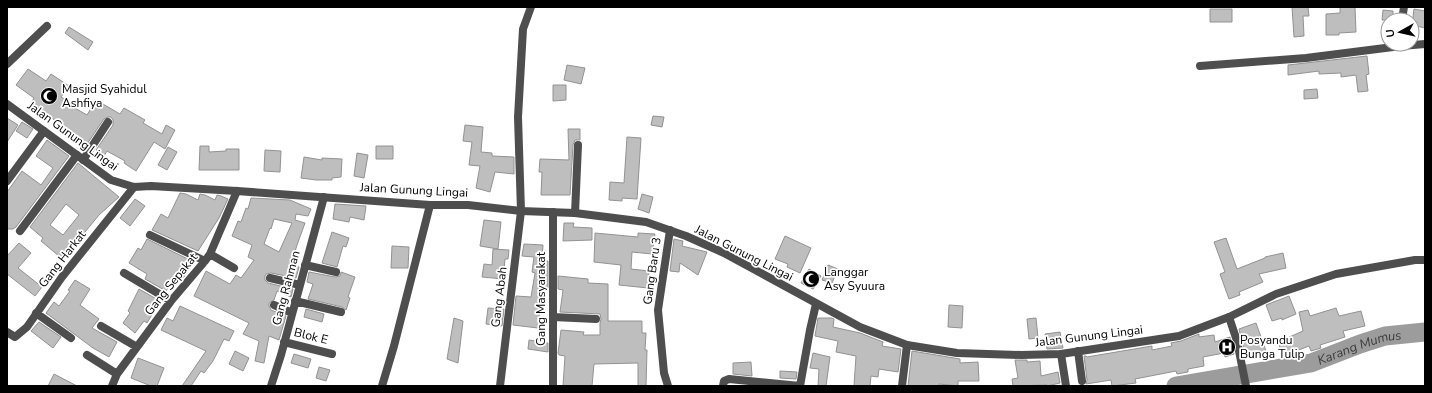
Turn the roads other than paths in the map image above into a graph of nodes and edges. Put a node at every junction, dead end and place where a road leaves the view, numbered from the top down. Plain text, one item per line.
1 (530, 7) edge
2 (47, 26) dead end
3 (1380, 48) edge
4 (7, 64) edge
5 (1200, 66) dead end
6 (7, 104) edge
7 (108, 122) dead end
8 (44, 131) junction
9 (578, 145) dead end
10 (80, 158) junction
11 (7, 180) edge
12 (134, 187) junction
13 (237, 191) junction
14 (324, 197) junction
15 (430, 205) junction
16 (522, 211) junction
17 (553, 212) junction
18 (575, 214) junction
19 (670, 230) junction
20 (20, 231) dead end
21 (150, 235) dead end
22 (208, 257) junction
23 (1425, 260) edge
24 (305, 265) junction
25 (234, 268) dead end
26 (336, 272) dead end
27 (124, 273) dead end
28 (270, 278) dead end
29 (300, 285) junction
30 (171, 301) junction
31 (296, 301) junction
32 (816, 304) junction
33 (274, 305) dead end
34 (341, 312) dead end
35 (36, 313) junction
36 (292, 313) junction
37 (554, 317) junction
38 (1229, 317) junction
39 (596, 319) dead end
40 (101, 326) dead end
41 (7, 332) edge
42 (71, 338) dead end
43 (284, 342) junction
44 (907, 345) junction
45 (137, 347) junction
46 (1078, 351) junction
47 (332, 354) dead end
48 (1061, 354) junction
49 (88, 356) dead end
50 (117, 374) junction
51 (1082, 381) dead end
52 (112, 386) edge
53 (271, 386) edge
54 (382, 386) edge
55 (500, 386) edge
56 (553, 386) edge
57 (668, 386) edge
58 (723, 386) edge
59 (800, 386) edge
60 (902, 386) edge
61 (1066, 386) edge
62 (1246, 386) edge

1 - 16 street, Gang Abah
2 - 4 street
3 - 5 street
6 - 8 street, Jalan Gunung Lingai
7 - 10 street
8 - 10 street, Jalan Gunung Lingai
8 - 11 street
9 - 18 street
10 - 12 street, Jalan Gunung Lingai
10 - 20 street
12 - 13 street, Jalan Gunung Lingai
12 - 35 street, Gang Harkat
13 - 14 street, Jalan Gunung Lingai
13 - 22 street, Gang Sepakat
14 - 15 street, Jalan Gunung Lingai
14 - 24 street, Gang Rahman
15 - 16 street, Jalan Gunung Lingai
15 - 54 street
16 - 17 street, Jalan Gunung Lingai
16 - 55 street, Gang Abah
17 - 18 street, Jalan Gunung Lingai
17 - 37 street, Gang Masyarakat
18 - 19 street, Jalan Gunung Lingai
19 - 32 street, Jalan Gunung Lingai
19 - 57 street, Gang Baru 3
21 - 22 street
22 - 25 street
22 - 30 street, Gang Sepakat
23 - 38 street, Jalan Gunung Lingai
24 - 26 street
24 - 29 street, Gang Rahman
27 - 30 street
28 - 29 street
29 - 31 street, Gang Rahman
30 - 45 street, Gang Sepakat
31 - 34 street
31 - 36 street, Gang Rahman
32 - 44 street, Jalan Gunung Lingai
32 - 59 street
33 - 36 street
35 - 41 street, Gang Harkat
35 - 42 street
36 - 43 street, Gang Rahman
37 - 39 street
37 - 56 street, Gang Masyarakat
38 - 46 street, Jalan Gunung Lingai
38 - 62 street
40 - 45 street
43 - 47 street, Blok E
43 - 53 street, Gang Rahman
44 - 48 street, Jalan Gunung Lingai
44 - 60 street
45 - 50 street, Gang Sepakat
46 - 48 street, Jalan Gunung Lingai
46 - 51 street
48 - 61 street
49 - 50 street
50 - 52 street, Gang Sepakat
58 - 59 street

